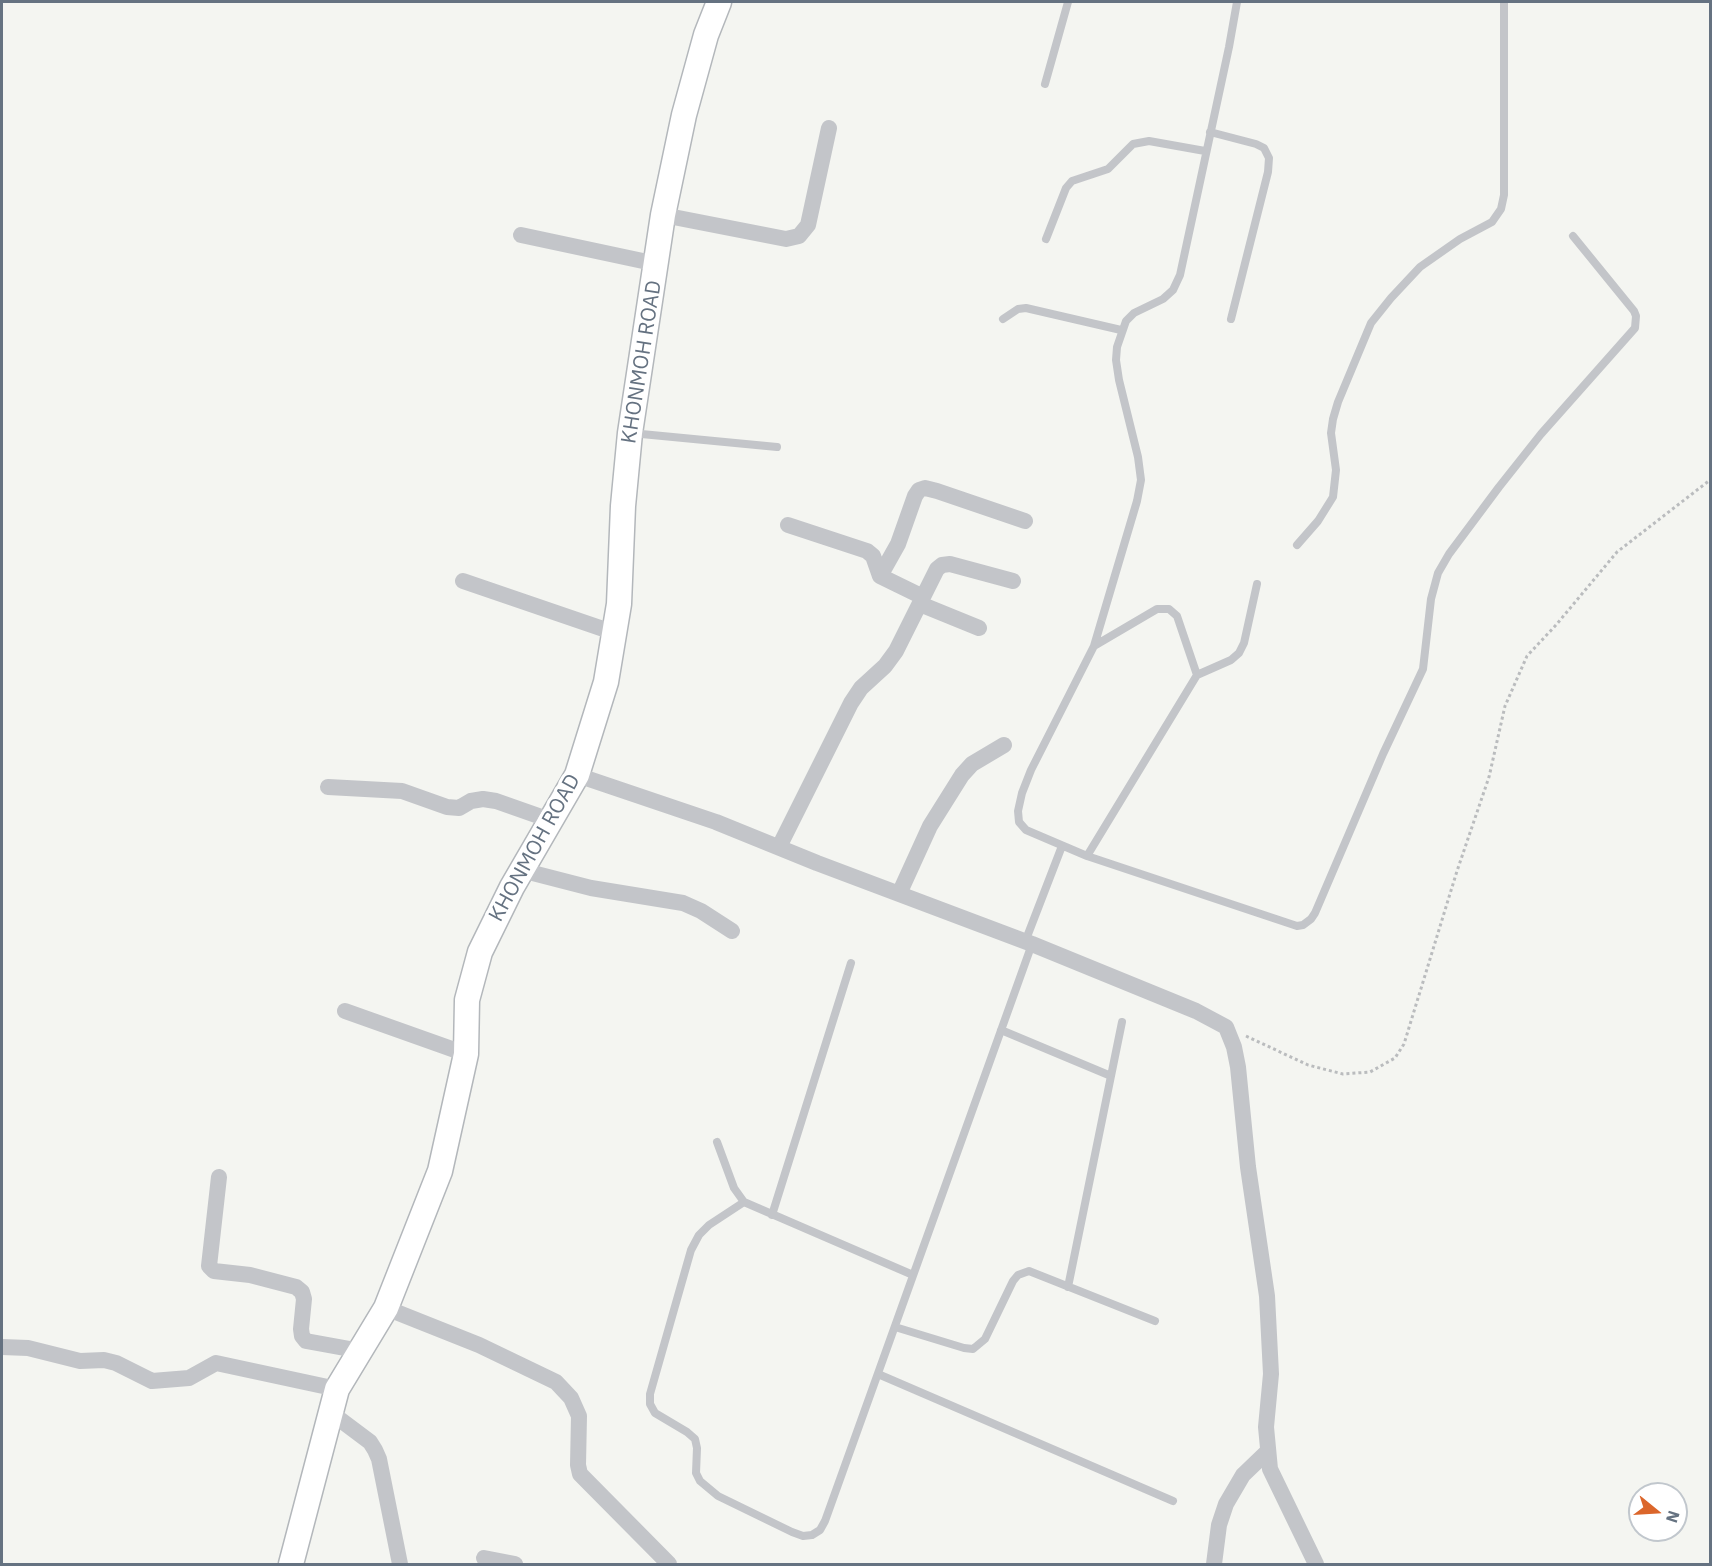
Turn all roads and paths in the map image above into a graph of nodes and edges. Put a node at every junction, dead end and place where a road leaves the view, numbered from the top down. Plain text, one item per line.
1 (719, 2) edge
2 (1068, 2) edge
3 (1237, 2) edge
4 (1504, 2) edge
5 (1045, 84) dead end
6 (829, 128) dead end
7 (1210, 132) junction
8 (1205, 151) junction
9 (663, 214) junction
10 (521, 235) dead end
11 (1573, 236) dead end
12 (1046, 238) dead end
13 (657, 264) junction
14 (1003, 319) dead end
15 (1231, 319) dead end
16 (1122, 330) junction
17 (630, 433) junction
18 (777, 447) dead end
19 (1710, 480) edge
20 (1025, 521) dead end
21 (788, 525) dead end
22 (1297, 545) dead end
23 (880, 576) junction
24 (463, 581) dead end
25 (1013, 581) dead end
26 (1257, 584) dead end
27 (922, 601) junction
28 (979, 628) dead end
29 (615, 633) junction
30 (1094, 646) junction
31 (1197, 675) junction
32 (1004, 746) dead end
33 (577, 775) junction
34 (328, 787) dead end
35 (550, 820) junction
36 (1062, 846) junction
37 (779, 848) junction
38 (1087, 855) junction
39 (521, 870) junction
40 (899, 894) junction
41 (732, 931) dead end
42 (1029, 943) junction
43 (851, 963) dead end
44 (345, 1011) dead end
45 (1122, 1022) dead end
46 (1226, 1027) junction
47 (1001, 1030) junction
48 (466, 1054) junction
49 (1111, 1076) junction
50 (717, 1142) dead end
51 (219, 1177) dead end
52 (744, 1202) junction
53 (772, 1215) junction
54 (914, 1275) junction
55 (1068, 1287) junction
56 (386, 1308) junction
57 (1155, 1321) dead end
58 (895, 1327) junction
59 (2, 1347) edge
60 (361, 1351) junction
61 (878, 1374) junction
62 (337, 1389) junction
63 (330, 1412) junction
64 (1268, 1450) junction
65 (1173, 1501) dead end
66 (484, 1558) dead end
67 (291, 1564) edge
68 (400, 1564) edge
69 (515, 1564) edge
70 (669, 1564) edge
71 (1214, 1564) edge
72 (1316, 1564) edge

1 - 9 main road, KHONMOH ROAD
2 - 5 lane
3 - 7 lane
4 - 22 lane
6 - 9 street
7 - 8 lane
7 - 15 lane
8 - 12 lane
8 - 16 lane
9 - 13 main road, KHONMOH ROAD
10 - 13 street
11 - 38 lane
13 - 17 main road, KHONMOH ROAD
14 - 16 lane
16 - 30 lane
17 - 18 lane
17 - 29 main road, KHONMOH ROAD
19 - 46 path
20 - 23 street
21 - 23 street
23 - 27 street
24 - 29 street
25 - 27 street
26 - 31 lane
27 - 28 street
27 - 37 street
29 - 33 main road, KHONMOH ROAD
30 - 31 lane
30 - 36 lane
31 - 38 lane
32 - 40 street
33 - 35 main road, KHONMOH ROAD
33 - 37 street
34 - 35 street
35 - 39 main road, KHONMOH ROAD
36 - 38 lane
36 - 42 lane
37 - 40 street
39 - 41 street
39 - 48 main road, KHONMOH ROAD
40 - 42 street
42 - 46 street
42 - 47 lane
43 - 53 lane
44 - 48 street
45 - 49 lane
46 - 64 street
47 - 49 lane
47 - 54 lane
48 - 56 main road, KHONMOH ROAD
49 - 55 lane
50 - 52 lane
51 - 60 street
52 - 53 lane
52 - 61 lane
53 - 54 lane
54 - 58 lane
55 - 57 lane
55 - 58 lane
56 - 60 main road, KHONMOH ROAD
56 - 70 street
58 - 61 lane
59 - 62 street
60 - 62 main road, KHONMOH ROAD
61 - 65 lane
62 - 63 main road, KHONMOH ROAD
63 - 67 main road, KHONMOH ROAD
63 - 68 street
64 - 71 street
64 - 72 street
66 - 69 street

